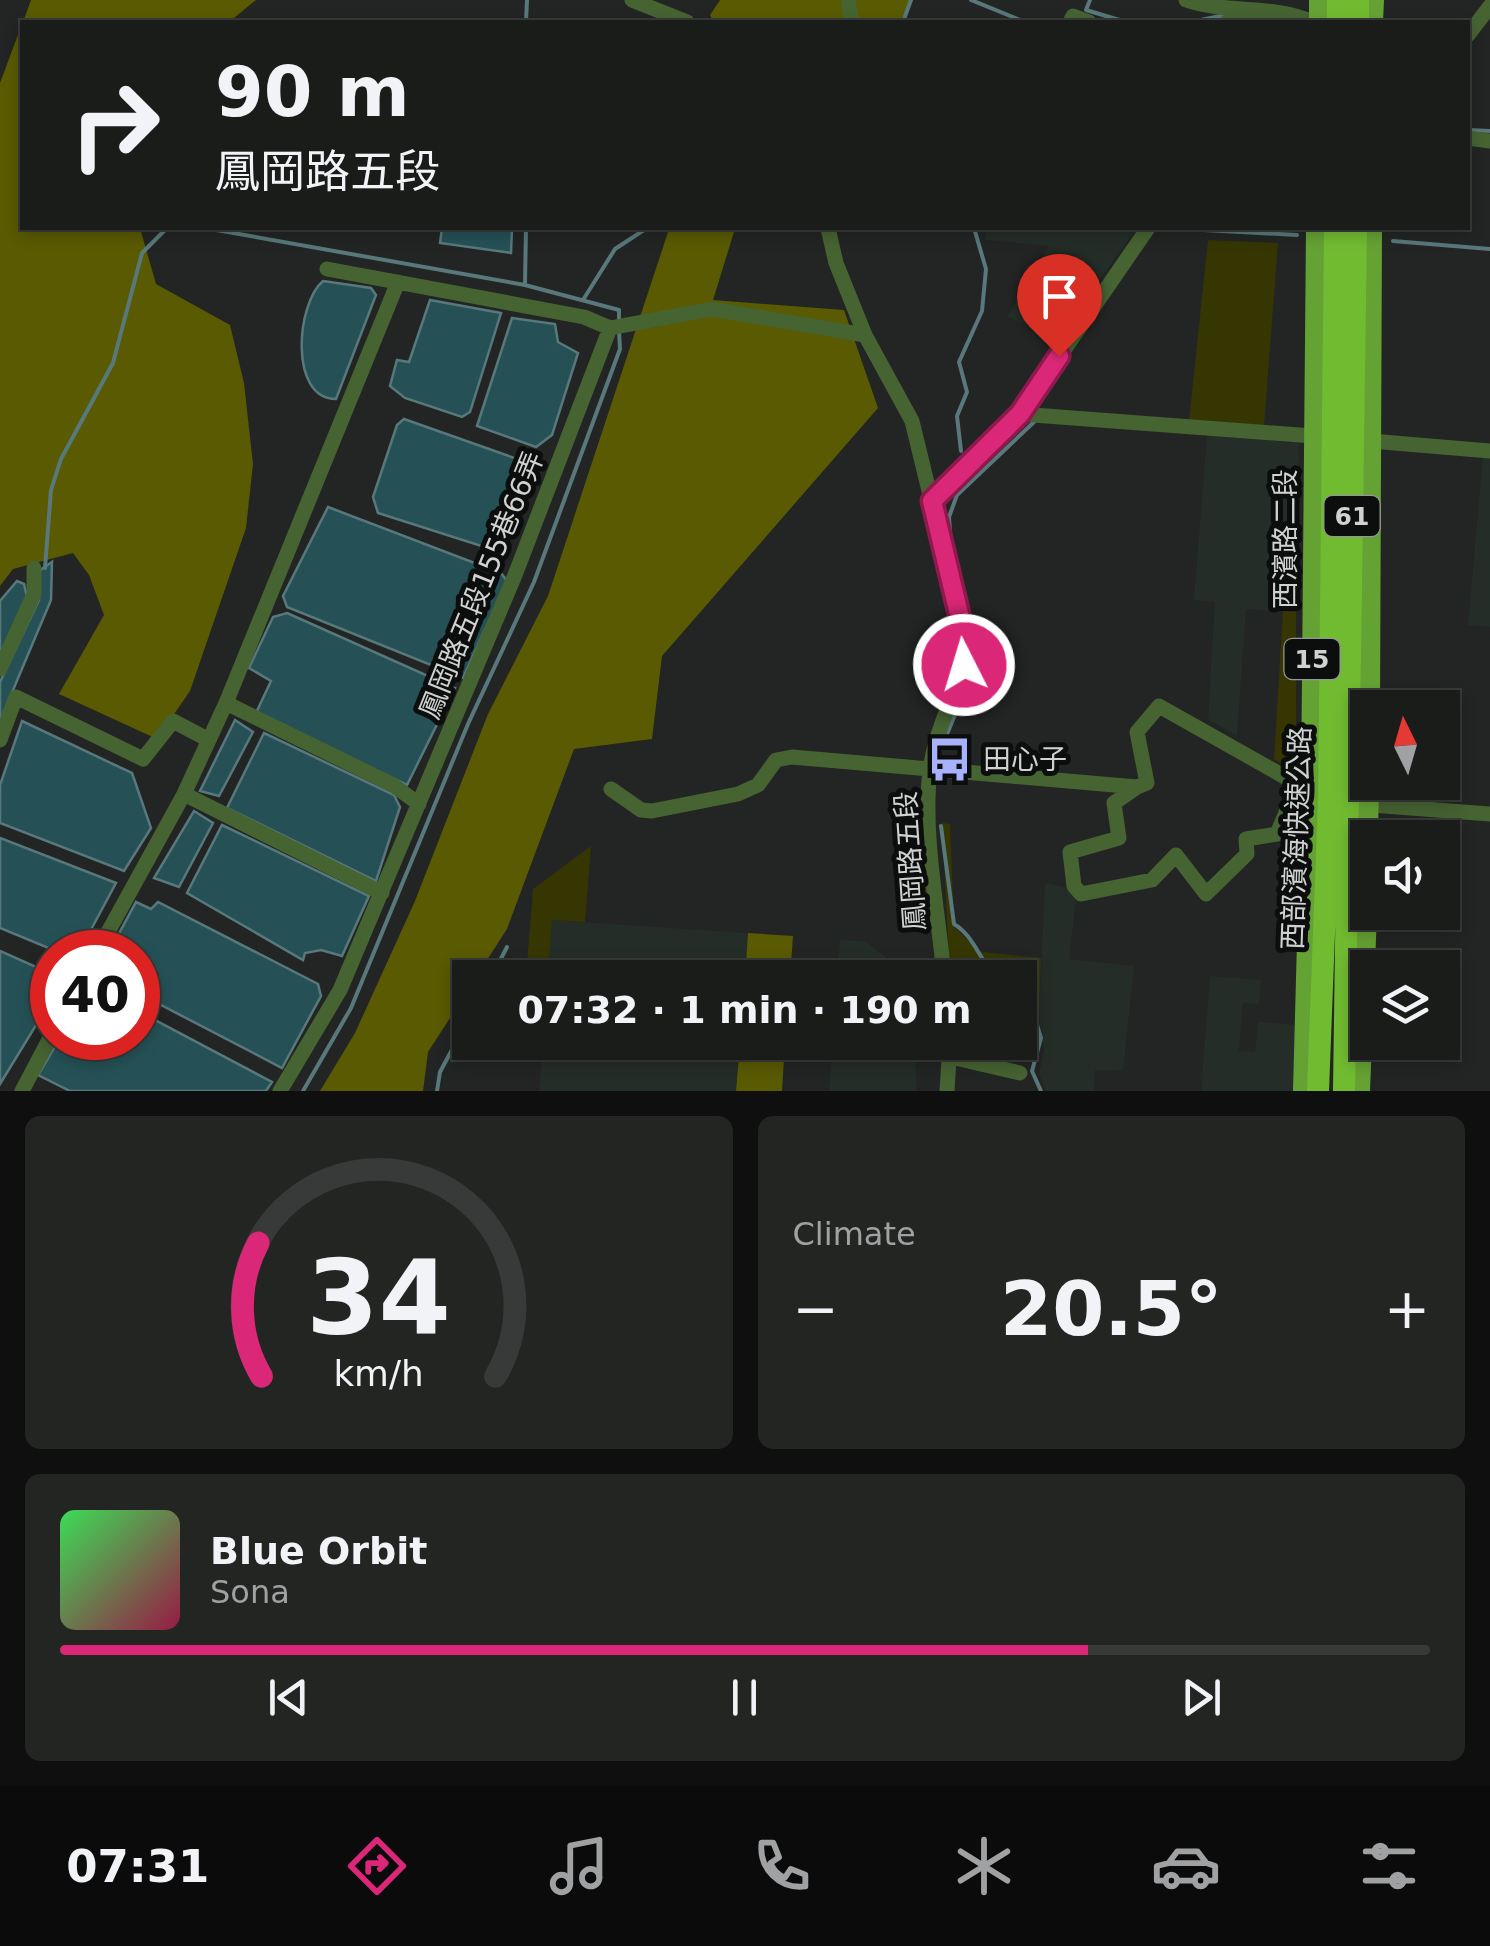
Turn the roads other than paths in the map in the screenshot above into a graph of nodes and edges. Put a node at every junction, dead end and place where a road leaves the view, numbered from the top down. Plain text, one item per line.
1 (632, 0) edge
2 (1186, 0) edge
3 (1490, 6) edge
4 (1336, 12) edge
5 (683, 20) edge
6 (1470, 32) edge
7 (828, 230) edge
8 (1147, 230) edge
9 (1316, 230) edge
10 (1335, 230) edge
11 (1356, 230) edge
12 (1372, 230) edge
13 (327, 269) dead end
14 (398, 282) junction
15 (610, 328) junction
16 (865, 335) junction
17 (1020, 414) junction
18 (1313, 436) junction
19 (1371, 441) junction
20 (1490, 451) edge
21 (932, 501) junction
22 (34, 568) dead end
23 (0, 669) edge
24 (1370, 690) edge
25 (226, 702) junction
26 (0, 740) edge
27 (209, 740) junction
28 (930, 768) junction
29 (1138, 787) junction
30 (611, 788) dead end
31 (1350, 790) edge
32 (184, 794) junction
33 (1331, 797) junction
34 (419, 804) junction
35 (1490, 814) edge
36 (1352, 820) edge
37 (382, 892) junction
38 (109, 930) edge
39 (1366, 930) edge
40 (943, 960) edge
41 (38, 1060) edge
42 (950, 1060) edge
43 (982, 1060) edge
44 (1020, 1072) dead end
45 (22, 1091) edge
46 (280, 1091) edge
47 (946, 1091) edge
48 (1302, 1091) edge
49 (1318, 1091) edge
50 (1344, 1091) edge
51 (1360, 1091) edge

1 - 5 street
2 - 4 street
3 - 6 street
7 - 16 street, 鳳岡路五段
8 - 17 street
9 - 18 main road, 西濱路二段 / 15
10 - 33 highway, 西部濱海快速公路 / 61
11 - 33 highway, 西部濱海快速公路 / 61
12 - 19 main road, 15
13 - 14 street
14 - 15 street
14 - 25 street
15 - 16 street
15 - 34 street, 鳳岡路五段155巷66弄
16 - 21 street, 鳳岡路五段
17 - 18 street
17 - 21 street
18 - 33 main road, 西濱路二段 / 15
19 - 20 street
19 - 24 main road, 15
21 - 28 street, 鳳岡路五段
22 - 23 street
25 - 27 street
25 - 34 street
26 - 27 street
27 - 32 street
28 - 29 street
28 - 30 street
28 - 40 street, 鳳岡路五段
29 - 33 street
29 - 33 street
31 - 33 main road, 西濱路二段 / 15
32 - 37 street
32 - 38 street
33 - 35 street
33 - 36 main road, 西濱路二段 / 15
33 - 48 main road, 西濱路二段 / 15
33 - 49 highway, 西部濱海快速公路 / 61
33 - 50 highway, 西部濱海快速公路 / 61
34 - 37 street, 鳳岡路五段155巷66弄
37 - 46 street, 鳳岡路五段155巷66弄
39 - 51 main road
41 - 45 street
42 - 47 street
43 - 44 street

